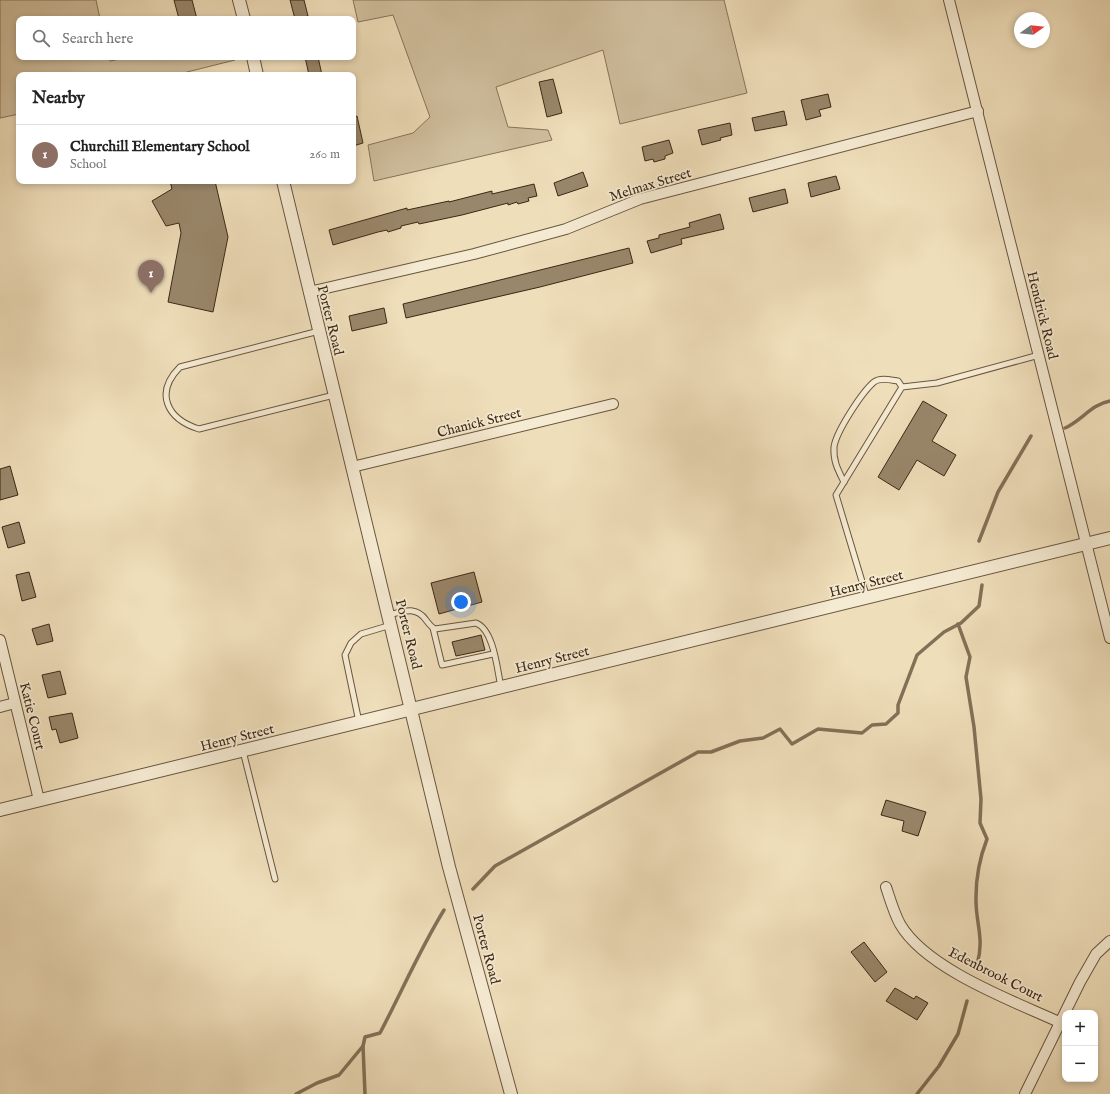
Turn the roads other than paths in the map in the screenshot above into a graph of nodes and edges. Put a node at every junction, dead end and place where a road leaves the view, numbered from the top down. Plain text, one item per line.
1 (239, 0) edge
2 (949, 0) edge
3 (243, 16) edge
4 (254, 60) edge
5 (256, 72) edge
6 (978, 111) junction
7 (284, 184) edge
8 (309, 292) junction
9 (319, 331) junction
10 (1039, 354) junction
11 (902, 387) junction
12 (334, 395) junction
13 (614, 404) dead end
14 (352, 467) junction
15 (844, 482) junction
16 (1110, 538) edge
17 (1086, 544) junction
18 (867, 598) junction
19 (390, 620) junction
20 (433, 628) junction
21 (1110, 638) edge
22 (0, 640) edge
23 (493, 654) junction
24 (501, 687) junction
25 (15, 703) junction
26 (0, 707) edge
27 (412, 708) junction
28 (359, 722) junction
29 (243, 751) junction
30 (39, 800) junction
31 (0, 810) edge
32 (275, 879) dead end
33 (886, 887) dead end
34 (1110, 940) edge
35 (1059, 1022) junction
36 (511, 1094) edge
37 (1025, 1094) edge

1 - 3 street
2 - 6 street, Hendrick Road
4 - 5 street
6 - 8 street, Melmax Street
6 - 10 street, Hendrick Road
7 - 8 street, Porter Road
8 - 9 street, Porter Road
9 - 12 street, Porter Road
9 - 12 lane
10 - 11 lane
10 - 17 street, Hendrick Road
11 - 15 lane
11 - 15 lane
12 - 14 street, Porter Road
13 - 14 street, Chanick Street
14 - 19 street, Porter Road
15 - 18 lane
16 - 17 street, Henry Street
17 - 18 street, Henry Street
17 - 21 street, Hendrick Road
18 - 24 street, Henry Street
19 - 20 lane
19 - 27 street, Porter Road
19 - 28 lane
20 - 23 lane
20 - 23 lane
22 - 25 street, Katie Court
23 - 24 lane
24 - 27 street, Henry Street
25 - 26 street
25 - 30 street, Katie Court
27 - 28 street, Henry Street
27 - 36 street, Porter Road
28 - 29 street, Henry Street
29 - 30 street, Henry Street
29 - 32 lane
30 - 31 street, Henry Street
33 - 35 street, Edenbrook Court
34 - 35 street
35 - 37 street

